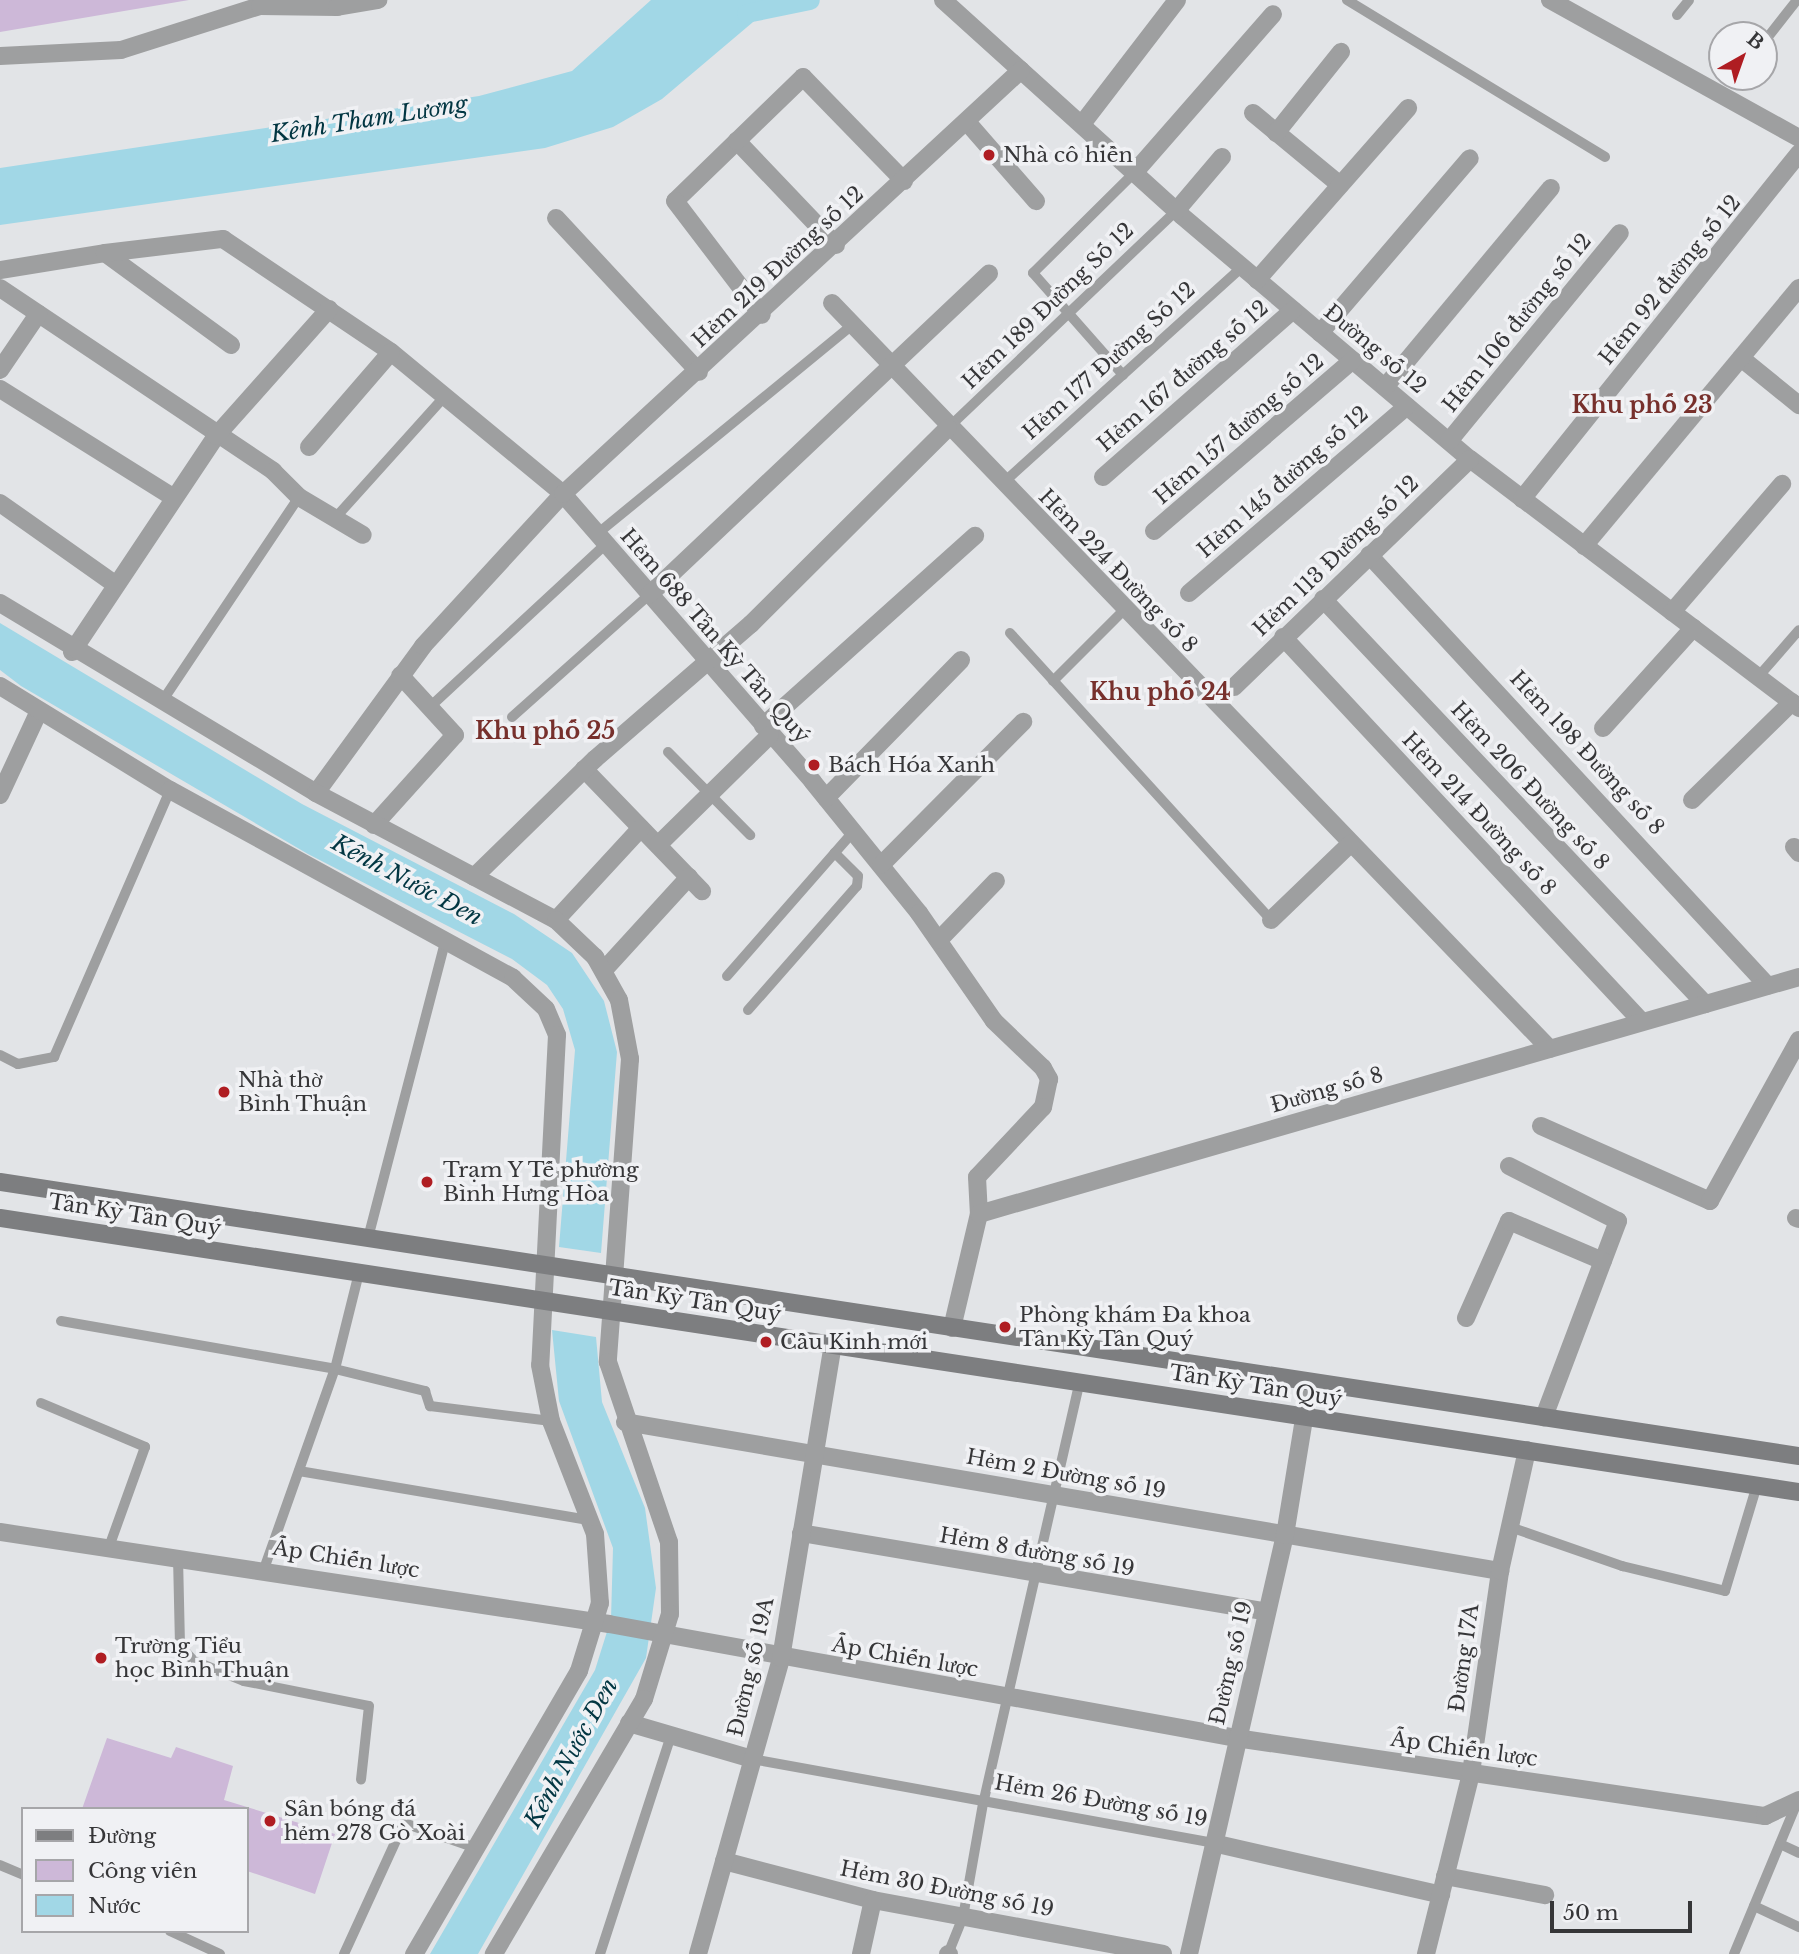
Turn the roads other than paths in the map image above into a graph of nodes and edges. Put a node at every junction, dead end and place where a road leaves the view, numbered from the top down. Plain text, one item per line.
1 (378, 0) edge
2 (943, 0) edge
3 (1177, 0) edge
4 (1347, 0) edge
5 (1550, 0) edge
6 (1689, 0) edge
7 (1797, 0) edge
8 (1273, 14) dead end
9 (1677, 15) dead end
10 (1778, 24) edge
11 (1341, 52) dead end
12 (0, 56) edge
13 (1021, 70) junction
14 (1408, 107) dead end
15 (1252, 113) dead end
16 (967, 122) junction
17 (1082, 124) junction
18 (1276, 133) junction
19 (1799, 138) edge
20 (737, 141) junction
21 (1799, 153) edge
22 (1605, 157) dead end
23 (1222, 158) dead end
24 (1470, 158) dead end
25 (1135, 173) junction
26 (904, 181) junction
27 (1340, 186) junction
28 (1551, 188) dead end
29 (1036, 201) dead end
30 (1176, 211) junction
31 (556, 218) dead end
32 (1620, 233) dead end
33 (836, 245) junction
34 (105, 253) junction
35 (1242, 267) junction
36 (0, 270) edge
37 (989, 273) dead end
38 (1257, 280) junction
39 (0, 288) edge
40 (1799, 288) edge
41 (832, 303) dead end
42 (329, 309) junction
43 (1293, 310) junction
44 (1070, 312) junction
45 (38, 314) junction
46 (762, 315) junction
47 (852, 325) junction
48 (1320, 333) junction
49 (230, 345) dead end
50 (391, 352) junction
51 (1741, 358) junction
52 (1353, 360) junction
53 (0, 370) edge
54 (894, 370) junction
55 (698, 372) junction
56 (1123, 375) junction
57 (1385, 387) junction
58 (0, 389) edge
59 (446, 395) junction
60 (1799, 405) edge
61 (1407, 406) junction
62 (948, 428) junction
63 (216, 436) junction
64 (1450, 441) junction
65 (309, 447) dead end
66 (1471, 459) junction
67 (1103, 477) dead end
68 (1002, 484) junction
69 (1782, 484) dead end
70 (563, 494) junction
71 (171, 496) junction
72 (299, 498) junction
73 (1522, 499) junction
74 (0, 503) edge
75 (337, 516) junction
76 (1154, 531) dead end
77 (363, 535) dead end
78 (975, 536) dead end
79 (601, 539) junction
80 (1584, 545) junction
81 (1368, 555) junction
82 (115, 584) junction
83 (1189, 593) dead end
84 (649, 596) junction
85 (1323, 598) junction
86 (0, 603) edge
87 (1124, 610) junction
88 (1672, 612) junction
89 (1693, 628) junction
90 (1799, 630) edge
91 (1010, 633) dead end
92 (1283, 637) junction
93 (72, 652) junction
94 (961, 660) dead end
95 (705, 662) junction
96 (400, 676) junction
97 (1758, 677) junction
98 (1054, 681) junction
99 (0, 686) edge
100 (1234, 687) dead end
101 (161, 703) junction
102 (432, 705) junction
103 (1795, 705) edge
104 (38, 713) junction
105 (512, 717) dead end
106 (1023, 722) dead end
107 (1603, 728) dead end
108 (766, 731) junction
109 (668, 752) dead end
110 (584, 769) junction
111 (170, 790) junction
112 (316, 793) junction
113 (0, 795) edge
114 (708, 796) junction
115 (825, 798) junction
116 (1692, 800) dead end
117 (374, 825) junction
118 (641, 828) junction
119 (853, 832) junction
120 (750, 835) dead end
121 (1350, 844) junction
122 (658, 845) junction
123 (835, 853) junction
124 (881, 865) junction
125 (474, 877) junction
126 (689, 877) junction
127 (996, 881) dead end
128 (702, 891) dead end
129 (556, 920) junction
130 (1270, 920) joint
131 (939, 940) junction
132 (445, 942) junction
133 (604, 970) junction
134 (727, 976) dead end
135 (1799, 977) edge
136 (1768, 986) junction
137 (1705, 1004) junction
138 (748, 1010) dead end
139 (1642, 1022) junction
140 (1799, 1040) edge
141 (1550, 1049) junction
142 (0, 1055) edge
143 (1541, 1126) dead end
144 (1509, 1166) dead end
145 (0, 1182) edge
146 (979, 1214) junction
147 (0, 1218) edge
148 (368, 1238) junction
149 (1603, 1261) junction
150 (545, 1266) junction
151 (359, 1273) junction
152 (614, 1276) junction
153 (542, 1301) junction
154 (611, 1311) junction
155 (1466, 1318) dead end
156 (61, 1321) dead end
157 (952, 1328) junction
158 (833, 1345) junction
159 (335, 1369) junction
160 (1080, 1382) junction
161 (1310, 1382) junction
162 (41, 1403) dead end
163 (1305, 1417) junction
164 (1544, 1417) junction
165 (551, 1421) junction
166 (625, 1422) junction
167 (1527, 1450) junction
168 (814, 1455) junction
169 (1799, 1456) edge
170 (299, 1471) junction
171 (1757, 1485) junction
172 (1799, 1492) edge
173 (1052, 1495) junction
174 (590, 1520) junction
175 (1510, 1527) junction
176 (0, 1532) edge
177 (801, 1533) junction
178 (1285, 1535) junction
179 (109, 1547) junction
180 (178, 1557) junction
181 (264, 1569) junction
182 (1500, 1571) junction
183 (1035, 1576) junction
184 (1266, 1612) junction
185 (603, 1623) junction
186 (661, 1633) junction
187 (781, 1658) junction
188 (1010, 1699) junction
189 (629, 1723) junction
190 (671, 1736) junction
191 (1236, 1738) junction
192 (752, 1759) junction
193 (1471, 1773) junction
194 (361, 1780) dead end
195 (1798, 1801) edge
196 (983, 1804) junction
197 (1213, 1843) junction
198 (1780, 1844) junction
199 (473, 1847) junction
200 (1799, 1853) edge
201 (724, 1861) junction
202 (0, 1865) edge
203 (21, 1874) edge
204 (1445, 1876) junction
205 (1441, 1895) junction
206 (1545, 1895) dead end
207 (873, 1900) junction
208 (1754, 1906) junction
209 (963, 1917) junction
210 (1799, 1927) edge
211 (174, 1933) edge
212 (220, 1954) edge
213 (344, 1954) edge
214 (414, 1954) edge
215 (494, 1954) edge
216 (600, 1954) edge
217 (698, 1954) edge
218 (861, 1954) edge
219 (948, 1954) edge
220 (1163, 1954) edge
221 (1189, 1954) edge
222 (1426, 1954) edge
223 (1734, 1954) edge

1 - 12 street
2 - 13 street, Đường số 12
3 - 17 street
4 - 22 lane
5 - 19 street
6 - 9 lane
7 - 10 lane
8 - 25 street
11 - 18 street
13 - 16 street, Hẻm 219 Đường số 12
13 - 17 street, Đường số 12
14 - 27 street
15 - 18 street
16 - 26 street, Hẻm 219 Đường số 12
16 - 29 street
17 - 25 street, Đường số 12
18 - 27 street
20 - 26 street
20 - 33 street
20 - 46 street
21 - 73 street, Hẻm 92 đường số 12
23 - 30 street
24 - 48 street
25 - 30 street, Đường số 12
25 - 44 lane
26 - 33 street, Hẻm 219 Đường số 12
27 - 38 street
28 - 57 street
30 - 35 street, Đường số 12
30 - 44 lane, Hẻm 189 Đường Số 12
31 - 55 street
32 - 64 street, Hẻm 106 đường số 12
33 - 46 street, Hẻm 219 Đường số 12
34 - 36 street
34 - 42 street, Hẻm 688 Tân Kỳ Tân Quý
34 - 49 street
35 - 38 street, Đường số 12
35 - 56 lane, Hẻm 177 Đường Số 12
37 - 54 street
38 - 43 street, Đường số 12
39 - 45 street
40 - 51 street
41 - 47 street, Hẻm 224 Đường số 8
42 - 50 street, Hẻm 688 Tân Kỳ Tân Quý
42 - 63 street
43 - 48 street, Đường số 12
43 - 67 street, Hẻm 167 đường số 12
44 - 56 lane
44 - 62 lane, Hẻm 189 Đường Số 12
45 - 53 street
45 - 63 street
46 - 55 street, Hẻm 219 Đường số 12
47 - 54 street, Hẻm 224 Đường số 8
47 - 79 lane
48 - 52 street, Đường số 12
50 - 59 street, Hẻm 688 Tân Kỳ Tân Quý
50 - 65 street
51 - 60 street
51 - 80 street
52 - 57 street, Đường số 12
52 - 76 street, Hẻm 157 đường số 12
54 - 62 street, Hẻm 224 Đường số 8
54 - 84 street
55 - 70 street, Hẻm 219 Đường số 12
56 - 68 lane, Hẻm 177 Đường Số 12
57 - 61 street, Đường số 12
58 - 71 street
59 - 70 street, Hẻm 688 Tân Kỳ Tân Quý
59 - 75 lane
61 - 64 street, Đường số 12
61 - 83 street, Hẻm 145 đường số 12
62 - 68 street, Hẻm 224 Đường số 8
62 - 95 street
63 - 71 street
63 - 72 street
64 - 66 street, Đường số 12
66 - 73 street, Đường số 12
66 - 81 street, Hẻm 113 Đường số 12
68 - 87 street, Hẻm 224 Đường số 8
69 - 88 street
70 - 79 street, Hẻm 688 Tân Kỳ Tân Quý
70 - 96 street, Hẻm 219 Đường số 12
71 - 82 street
72 - 75 street
72 - 101 lane
73 - 80 street, Đường số 12
74 - 82 street
75 - 77 street
78 - 108 street
79 - 84 street, Hẻm 688 Tân Kỳ Tân Quý
79 - 102 lane
80 - 88 street, Đường số 12
81 - 85 street, Hẻm 113 Đường số 12
81 - 136 street, Hẻm 198 Đường số 8
82 - 93 street
84 - 95 street, Hẻm 688 Tân Kỳ Tân Quý
84 - 105 lane
85 - 92 street, Hẻm 113 Đường số 12
85 - 137 street, Hẻm 206 Đường số 8
86 - 93 street
87 - 98 lane
87 - 121 street, Hẻm 224 Đường số 8
88 - 89 street, Đường số 12
89 - 97 street, Đường số 12
89 - 107 street
90 - 97 lane
91 - 98 lane
92 - 100 street, Hẻm 113 Đường số 12
92 - 139 street, Hẻm 214 Đường số 8
93 - 101 street
94 - 115 street
95 - 108 street, Hẻm 688 Tân Kỳ Tân Quý
95 - 110 street
96 - 102 street
96 - 112 street, Hẻm 219 Đường số 12
97 - 103 street, Đường số 12
98 - 130 lane
99 - 104 street
101 - 112 street
102 - 117 street
103 - 116 street
104 - 111 street
104 - 113 street
106 - 124 street
108 - 114 street
108 - 115 street, Hẻm 688 Tân Kỳ Tân Quý
109 - 114 lane
110 - 118 street
110 - 125 street
111 - 132 street
111 - 142 lane
112 - 117 street
114 - 120 lane
114 - 122 street
115 - 119 street, Hẻm 688 Tân Kỳ Tân Quý
117 - 125 street
118 - 122 street
118 - 129 street
119 - 123 lane
119 - 124 street, Hẻm 688 Tân Kỳ Tân Quý
121 - 130 street
121 - 141 street, Hẻm 224 Đường số 8
122 - 126 street
123 - 134 lane
123 - 138 lane
124 - 131 street, Hẻm 688 Tân Kỳ Tân Quý
125 - 129 street
126 - 128 street
126 - 133 street
127 - 131 street
129 - 133 street
131 - 146 street, Hẻm 688 Tân Kỳ Tân Quý
132 - 148 lane
132 - 150 street
133 - 152 street
135 - 136 street, Đường số 8
136 - 137 street, Đường số 8
137 - 139 street, Đường số 8
139 - 141 street, Đường số 8
140 - 143 street
141 - 146 street, Đường số 8
144 - 149 street
145 - 148 main road, Tân Kỳ Tân Quý
146 - 157 street
147 - 151 main road, Tân Kỳ Tân Quý
148 - 150 main road, Tân Kỳ Tân Quý
149 - 155 street
149 - 164 street
150 - 152 main road, Tân Kỳ Tân Quý
150 - 153 street
151 - 153 main road, Tân Kỳ Tân Quý
151 - 159 lane
152 - 154 street
152 - 157 main road, Tân Kỳ Tân Quý
153 - 154 main road, Tân Kỳ Tân Quý
153 - 165 street
154 - 158 main road, Tân Kỳ Tân Quý
154 - 166 street
156 - 159 lane
157 - 161 main road, Tân Kỳ Tân Quý
158 - 160 main road, Tân Kỳ Tân Quý
158 - 168 street, Đường số 19A
159 - 165 lane
159 - 170 lane
160 - 163 main road, Tân Kỳ Tân Quý
160 - 173 lane
161 - 163 street, Đường số 19
161 - 164 main road, Tân Kỳ Tân Quý
162 - 179 lane
163 - 167 main road, Tân Kỳ Tân Quý
163 - 178 street, Đường số 19
164 - 169 main road, Tân Kỳ Tân Quý
165 - 174 street
166 - 168 street, Hẻm 2 Đường số 19
166 - 186 street
167 - 171 main road, Tân Kỳ Tân Quý
167 - 175 street, Đường 17A
168 - 173 street, Hẻm 2 Đường số 19
168 - 177 street, Đường số 19A
170 - 174 lane
170 - 181 lane
171 - 172 main road, Tân Kỳ Tân Quý
171 - 175 lane
173 - 178 street, Hẻm 2 Đường số 19
173 - 183 lane
174 - 185 street
175 - 182 street, Đường 17A
176 - 179 street, Ấp Chiến lược
177 - 183 street, Hẻm 8 đường số 19
177 - 187 street, Đường số 19A
178 - 182 street, Hẻm 2 Đường số 19
178 - 184 street, Đường số 19
179 - 180 street, Ấp Chiến lược
180 - 181 street, Ấp Chiến lược
180 - 194 lane
181 - 185 street, Ấp Chiến lược
182 - 193 street, Đường 17A
183 - 184 street, Hẻm 8 đường số 19
183 - 188 lane
184 - 191 street, Đường số 19
185 - 186 street, Ấp Chiến lược
185 - 199 street
186 - 187 street, Ấp Chiến lược
186 - 189 street
187 - 188 street, Ấp Chiến lược
187 - 192 street, Đường số 19A
188 - 191 street, Ấp Chiến lược
188 - 196 lane
189 - 190 street
189 - 215 street
190 - 192 street
190 - 216 lane
191 - 193 street, Ấp Chiến lược
191 - 197 street, Đường số 19
192 - 196 lane, Hẻm 26 Đường số 19
192 - 201 street, Đường số 19A
193 - 195 street, Ấp Chiến lược
193 - 204 street, Đường 17A
195 - 198 lane
196 - 197 lane, Hẻm 26 Đường số 19
196 - 209 lane
197 - 205 street, Hẻm 26 Đường số 19
197 - 221 street, Đường số 19
198 - 200 lane
198 - 208 lane
199 - 213 lane
199 - 214 street
201 - 207 street, Hẻm 30 Đường số 19
201 - 217 street, Đường số 19A
202 - 203 lane
204 - 205 street, Đường 17A
204 - 206 street
205 - 222 street, Đường 17A
207 - 209 street, Hẻm 30 Đường số 19
207 - 218 street
208 - 210 lane
208 - 223 lane
209 - 219 lane
209 - 220 street, Hẻm 30 Đường số 19
211 - 212 lane

